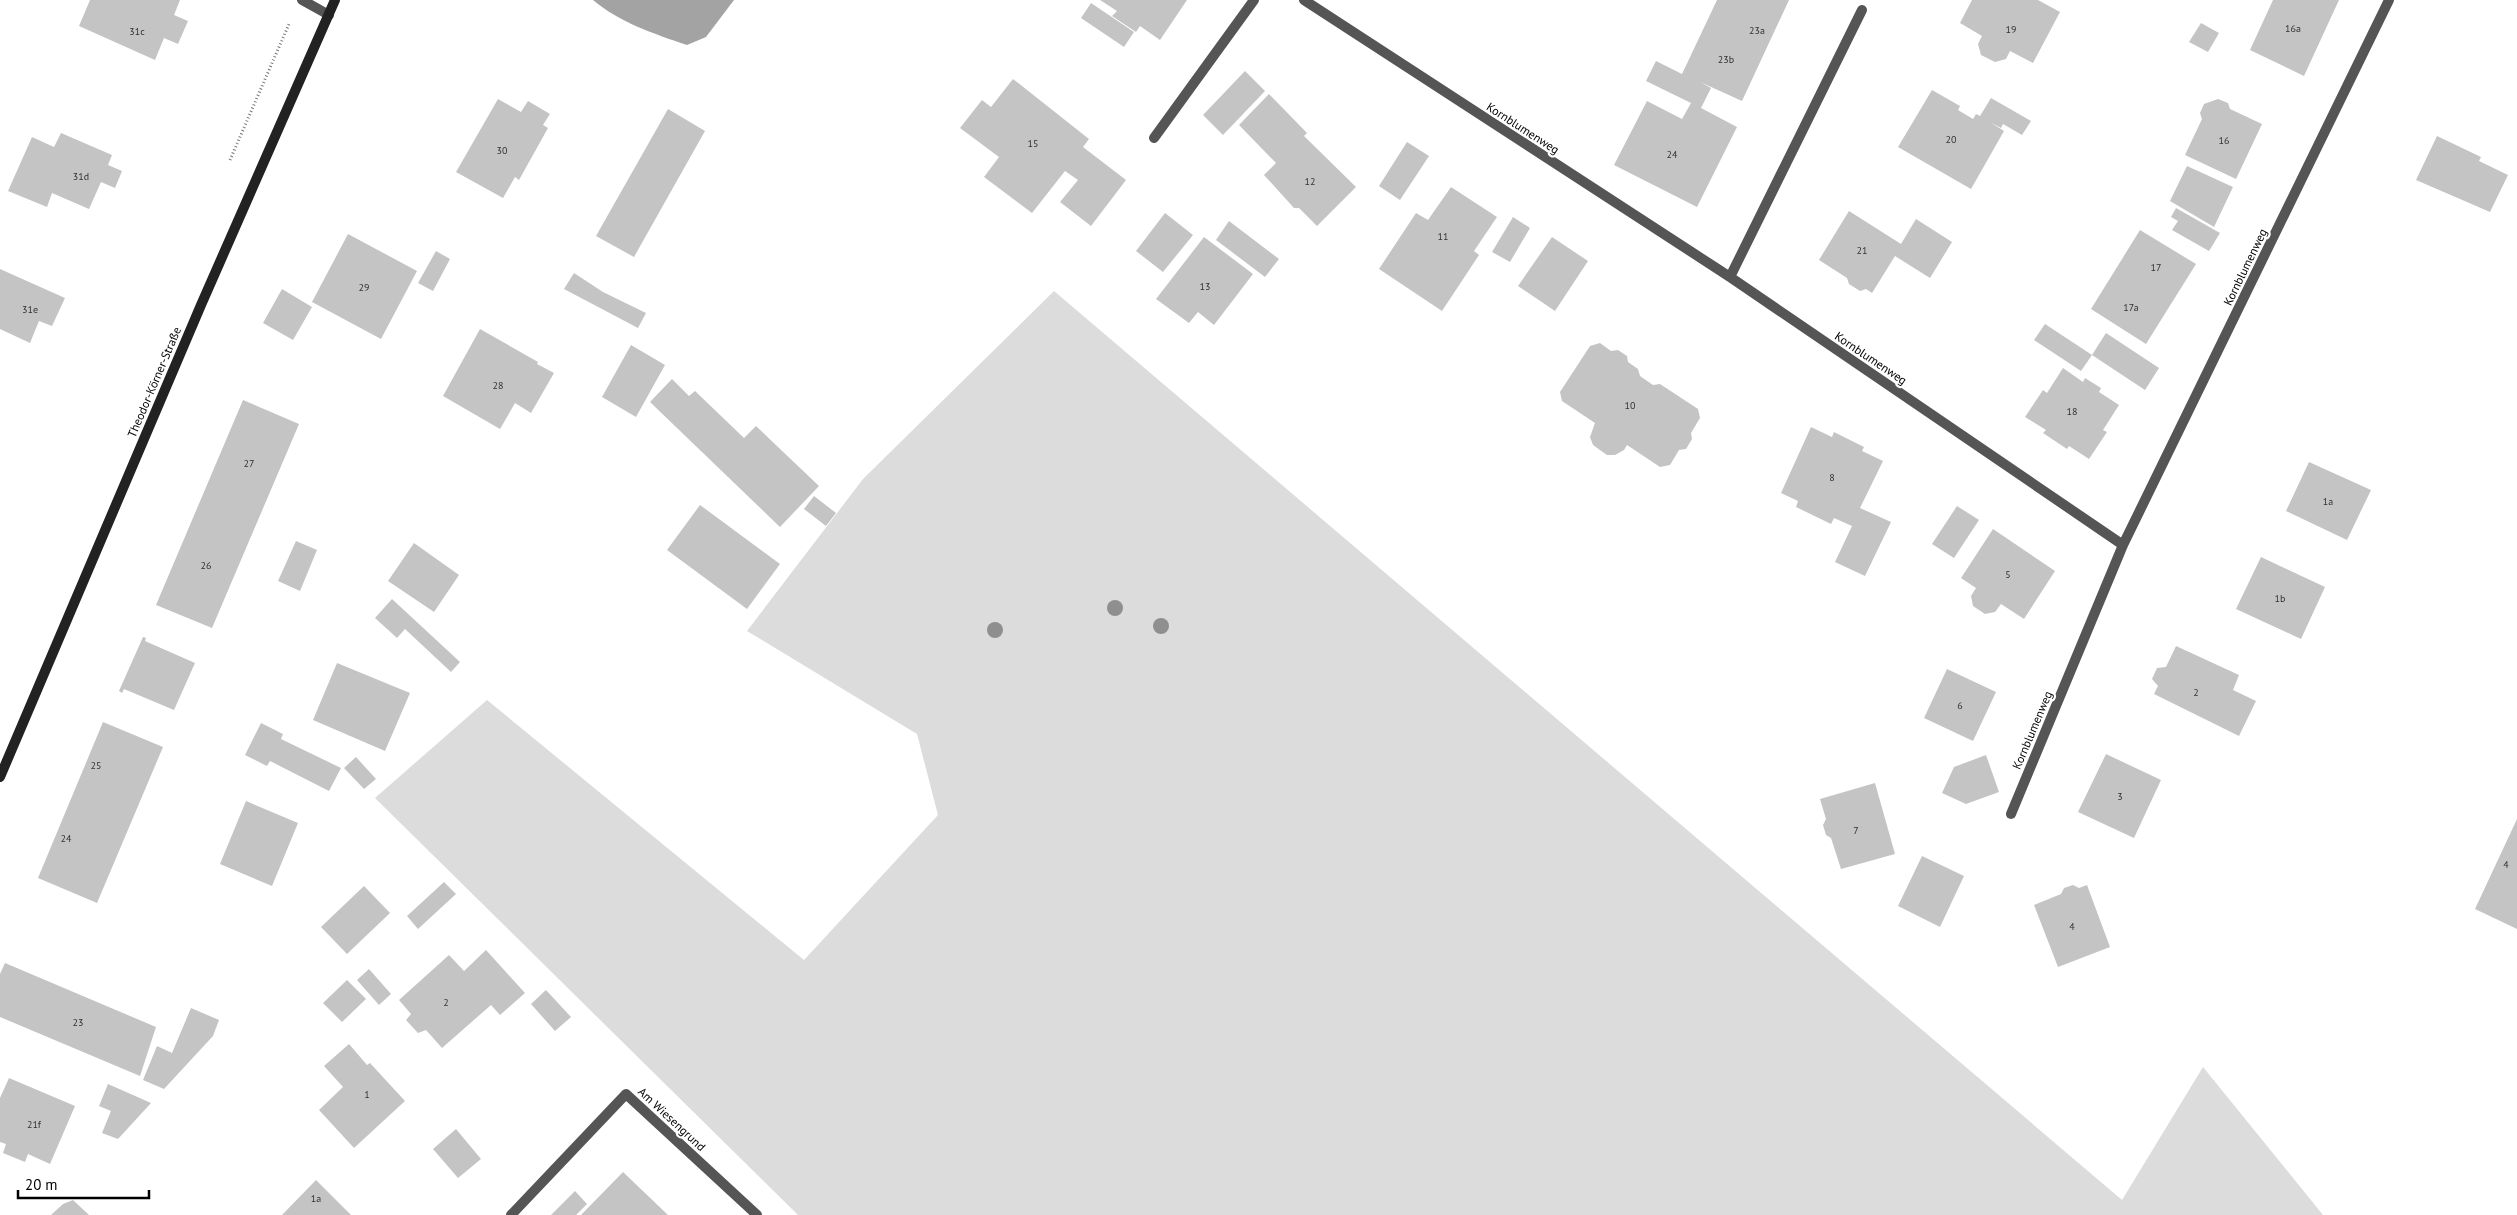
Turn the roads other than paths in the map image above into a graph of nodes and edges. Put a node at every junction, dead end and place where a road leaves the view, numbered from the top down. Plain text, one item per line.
1 (302, 0) edge
2 (335, 0) edge
3 (1254, 0) edge
4 (1304, 0) edge
5 (2389, 0) edge
6 (1862, 10) dead end
7 (329, 15) junction
8 (1154, 138) dead end
9 (1730, 277) junction
10 (2123, 545) junction
11 (0, 777) edge
12 (2011, 814) dead end
13 (511, 1215) edge
14 (757, 1215) edge

1 - 7 street
2 - 7 street, Theodor-Körner-Straße
3 - 8 street
4 - 9 street, Kornblumenweg
5 - 10 street, Kornblumenweg
6 - 9 street
7 - 11 street, Theodor-Körner-Straße
9 - 10 street, Kornblumenweg
10 - 12 street, Kornblumenweg
13 - 14 street, Am Wiesengrund

